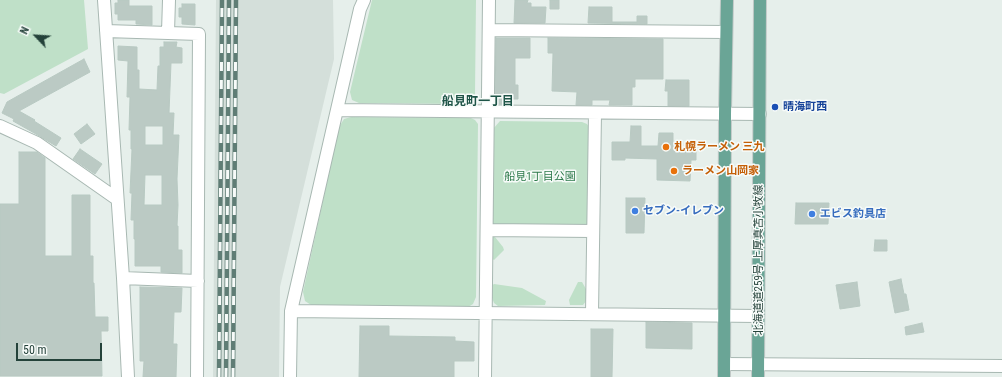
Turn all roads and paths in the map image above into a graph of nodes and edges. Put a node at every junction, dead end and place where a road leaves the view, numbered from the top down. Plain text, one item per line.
1 (104, 0) edge
2 (169, 0) edge
3 (364, 0) edge
4 (489, 0) edge
5 (727, 0) edge
6 (760, 0) edge
7 (489, 30) junction
8 (106, 31) junction
9 (168, 32) junction
10 (726, 32) junction
11 (337, 110) junction
12 (488, 112) junction
13 (595, 113) junction
14 (725, 114) junction
15 (760, 114) junction
16 (0, 126) edge
17 (117, 199) junction
18 (487, 230) junction
19 (593, 231) junction
20 (123, 278) junction
21 (198, 280) junction
22 (291, 311) junction
23 (486, 312) junction
24 (592, 313) junction
25 (724, 315) junction
26 (758, 316) junction
27 (724, 364) junction
28 (758, 365) junction
29 (1002, 366) edge
30 (958, 372) edge
31 (128, 377) edge
32 (198, 377) edge
33 (290, 377) edge
34 (485, 377) edge
35 (724, 377) edge
36 (758, 377) edge

1 - 8 street
2 - 9 street
3 - 11 street
4 - 7 street
5 - 10 main road
6 - 15 main road, 北海道道259号 上厚真苫小牧線
7 - 10 street
7 - 12 street
8 - 9 street
8 - 17 street
9 - 21 street
10 - 14 main road
11 - 12 street
11 - 22 street
12 - 13 street
12 - 18 street
13 - 14 street
13 - 19 street
14 - 15 street
14 - 25 main road
15 - 26 main road, 北海道道259号 上厚真苫小牧線
16 - 17 street
17 - 20 street
18 - 19 street
18 - 23 street
19 - 24 street
20 - 21 street
20 - 31 street
21 - 32 street
22 - 23 street
22 - 33 street
23 - 24 street
23 - 34 street
24 - 25 street
25 - 26 street
25 - 27 main road
26 - 28 main road, 北海道道259号 上厚真苫小牧線
27 - 28 street
27 - 35 main road
28 - 30 street
28 - 36 main road, 北海道道259号 上厚真苫小牧線
29 - 30 street

